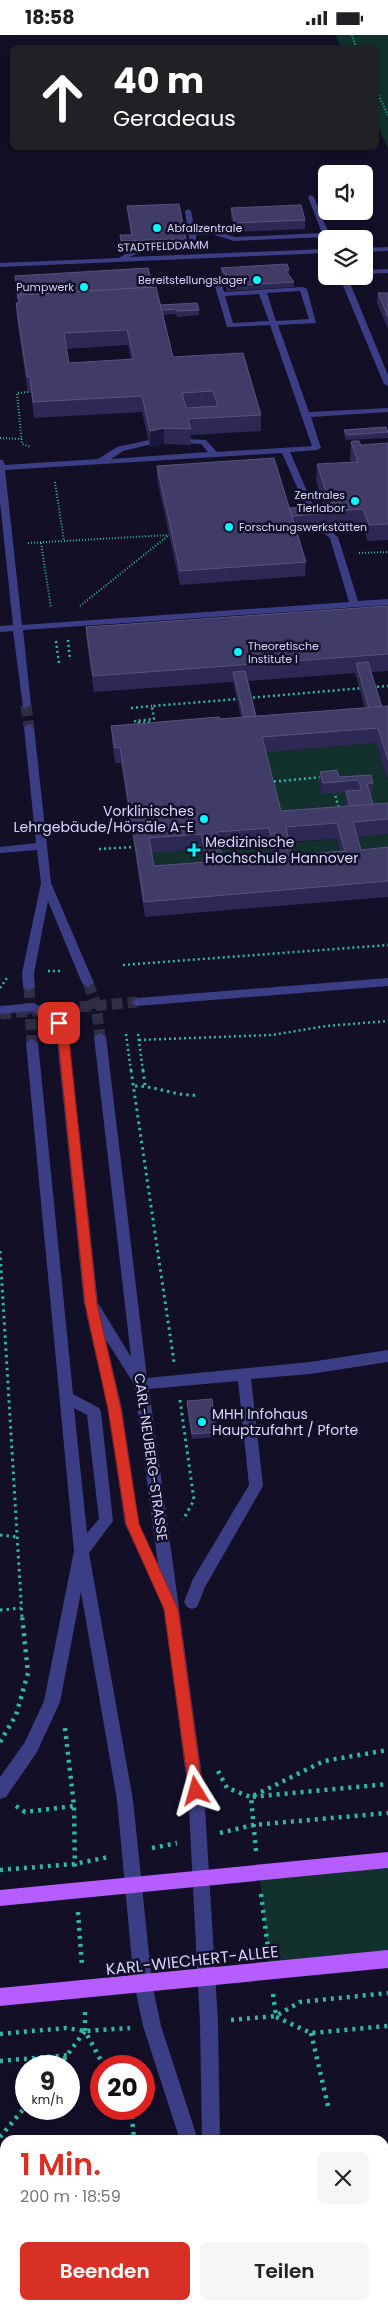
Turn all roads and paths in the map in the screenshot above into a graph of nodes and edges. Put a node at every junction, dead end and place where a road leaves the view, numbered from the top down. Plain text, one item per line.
1 (379, 96) edge
2 (388, 115) edge
3 (311, 197) dead end
4 (188, 211) dead end
5 (324, 230) edge
6 (192, 233) junction
7 (318, 237) edge
8 (388, 249) edge
9 (373, 250) edge
10 (318, 251) edge
11 (122, 259) junction
12 (0, 265) edge
13 (388, 271) edge
14 (373, 272) edge
15 (156, 283) dead end
16 (347, 285) edge
17 (262, 291) junction
18 (220, 294) junction
19 (273, 323) junction
20 (388, 385) edge
21 (388, 410) edge
22 (306, 415) junction
23 (0, 438) edge
24 (22, 439) dead end
25 (190, 441) edge
26 (149, 443) edge
27 (285, 450) junction
28 (215, 455) junction
29 (99, 462) junction
30 (0, 465) edge
31 (388, 602) edge
32 (355, 605) junction
33 (54, 626) junction
34 (18, 628) junction
35 (0, 629) edge
36 (59, 663) dead end
37 (388, 686) edge
38 (26, 705) tunnel mouth
39 (152, 706) junction
40 (130, 708) dead end
41 (29, 727) tunnel mouth
42 (136, 727) edge
43 (329, 777) edge
44 (269, 782) edge
45 (332, 783) edge
46 (334, 790) junction
47 (343, 790) edge
48 (341, 814) edge
49 (42, 846) junction
50 (134, 847) edge
51 (0, 849) edge
52 (99, 849) dead end
53 (46, 883) junction
54 (388, 945) edge
55 (123, 965) dead end
56 (388, 982) edge
57 (88, 983) tunnel mouth
58 (29, 987) tunnel mouth
59 (137, 1002) tunnel mouth
60 (6, 1009) edge
61 (0, 1016) edge
62 (388, 1021) edge
63 (126, 1034) dead end
64 (138, 1034) dead end
65 (100, 1037) tunnel mouth
66 (139, 1040) junction
67 (32, 1043) tunnel mouth
68 (135, 1085) junction
69 (145, 1085) junction
70 (199, 1095) dead end
71 (0, 1251) edge
72 (91, 1304) junction
73 (388, 1355) edge
74 (244, 1374) junction
75 (177, 1382) junction
76 (141, 1384) junction
77 (65, 1397) junction
78 (182, 1523) dead end
79 (0, 1535) edge
80 (17, 1537) junction
81 (81, 1551) junction
82 (192, 1602) dead end
83 (21, 1608) junction
84 (171, 1609) junction
85 (0, 1610) edge
86 (0, 1742) edge
87 (388, 1750) edge
88 (216, 1769) dead end
89 (388, 1784) edge
90 (4, 1796) edge
91 (251, 1797) junction
92 (388, 1860) edge
93 (259, 1872) junction
94 (202, 1878) junction
95 (134, 1885) junction
96 (76, 1891) junction
97 (0, 1898) edge
98 (388, 1959) edge
99 (270, 1971) junction
100 (206, 1978) junction
101 (143, 1983) junction
102 (84, 1989) junction
103 (388, 1993) edge
104 (0, 1997) edge
105 (276, 2016) junction
106 (209, 2021) junction
107 (152, 2026) junction
108 (388, 2026) edge
109 (85, 2031) junction
110 (311, 2033) junction
111 (0, 2034) edge
112 (69, 2055) edge
113 (98, 2055) edge
114 (15, 2060) edge
115 (0, 2061) edge
116 (328, 2110) dead end
117 (15, 2119) edge
118 (132, 2120) edge
119 (2, 2135) edge
120 (134, 2135) edge
121 (187, 2135) edge
122 (211, 2135) edge

1 - 2 path
3 - 5 street
4 - 6 street
6 - 7 street
6 - 11 street
8 - 9 street
10 - 11 street, STADTFELDDAMM
11 - 12 street, STADTFELDDAMM
13 - 14 street
15 - 18 street
16 - 20 street
17 - 18 street
17 - 19 street
17 - 19 street
18 - 19 street
19 - 22 street
21 - 22 street
22 - 27 street
23 - 24 path
25 - 28 street
26 - 29 street
27 - 28 street
27 - 32 street
28 - 29 street
29 - 30 street
30 - 34 street
31 - 32 street
32 - 33 street
33 - 33 path
33 - 34 street
33 - 36 path
34 - 35 street
34 - 38 street
37 - 39 path
39 - 40 path
39 - 42 path
41 - 49 street
43 - 44 path
45 - 46 path
46 - 47 path
46 - 48 path
49 - 51 street
49 - 53 street
50 - 52 path
53 - 57 street
53 - 58 street
54 - 55 path
56 - 59 street
60 - 61 street
60 - 72 street
62 - 66 path
63 - 68 path
64 - 66 path
65 - 76 street, CARL-NEUBERG-STRASSE
66 - 69 path
67 - 77 street
68 - 69 path
68 - 75 path
69 - 70 path
71 - 80 path
72 - 76 street
72 - 84 street
73 - 74 street
74 - 75 street
74 - 82 street
75 - 76 street
75 - 78 path
76 - 84 street, CARL-NEUBERG-STRASSE
77 - 81 street
77 - 81 street
79 - 80 path
80 - 83 path
81 - 90 street
81 - 95 street
83 - 85 path
83 - 86 path
84 - 94 street, CARL-NEUBERG-STRASSE
87 - 91 path
88 - 91 path
89 - 91 path
90 - 96 path
91 - 93 path
92 - 93 main road
93 - 94 main road
93 - 99 path
94 - 95 main road
94 - 100 street, CARL-NEUBERG-STRASSE
95 - 96 main road
95 - 101 street
96 - 97 main road
96 - 102 path
98 - 99 main road, KARL-WIECHERT-ALLEE
99 - 100 main road, KARL-WIECHERT-ALLEE
99 - 105 path
100 - 101 main road, KARL-WIECHERT-ALLEE
100 - 106 street, CARL-NEUBERG-STRASSE
101 - 102 main road, KARL-WIECHERT-ALLEE
101 - 107 street
102 - 104 main road, KARL-WIECHERT-ALLEE
102 - 109 path
103 - 105 path
105 - 106 path
105 - 110 path
106 - 122 street, CARL-NEUBERG-STRASSE
107 - 109 path
107 - 121 street
108 - 110 path
109 - 111 path
109 - 112 path
109 - 113 path
110 - 116 path
114 - 115 path
117 - 119 path
118 - 120 path

